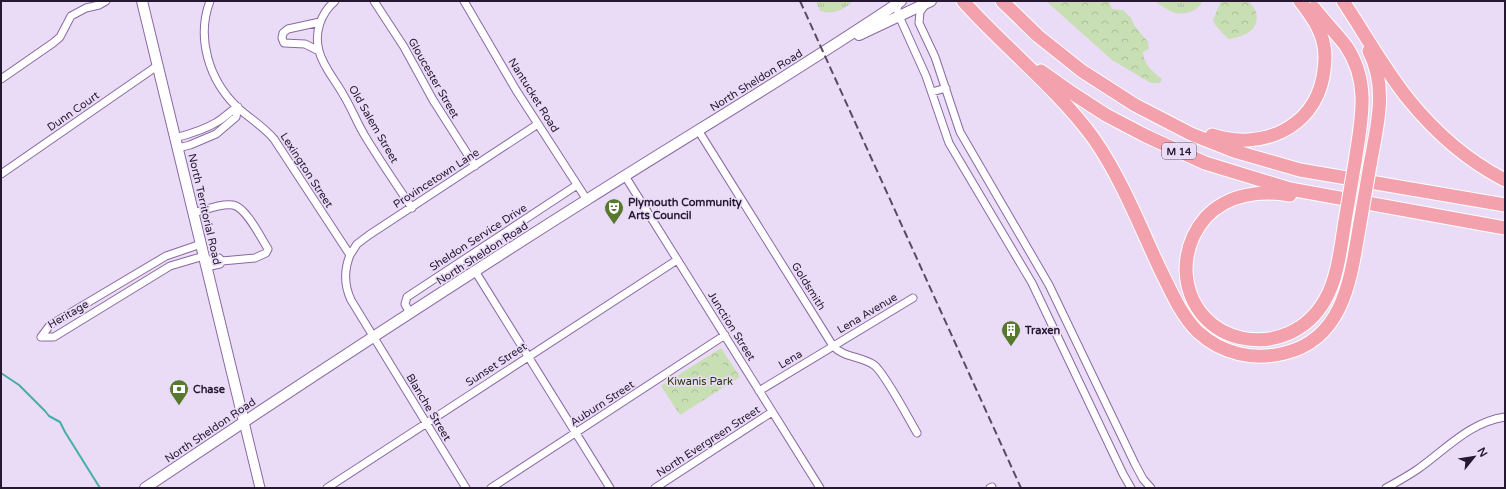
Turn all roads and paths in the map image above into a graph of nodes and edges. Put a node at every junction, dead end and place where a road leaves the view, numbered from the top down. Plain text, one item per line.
1 (106, 1) edge
2 (142, 1) edge
3 (210, 1) edge
4 (335, 1) edge
5 (374, 1) edge
6 (464, 1) edge
7 (1002, 1) edge
8 (1300, 1) edge
9 (1307, 1) edge
10 (1342, 1) edge
11 (900, 2) edge
12 (929, 2) edge
13 (966, 4) edge
14 (899, 16) junction
15 (320, 22) junction
16 (998, 36) junction
17 (836, 44) junction
18 (319, 51) junction
19 (157, 66) junction
20 (1, 79) edge
21 (946, 88) junction
22 (932, 92) junction
23 (238, 107) junction
24 (1149, 113) junction
25 (538, 124) junction
26 (698, 130) junction
27 (177, 143) junction
28 (476, 166) junction
29 (1, 174) edge
30 (625, 176) junction
31 (1505, 180) edge
32 (989, 183) junction
33 (577, 185) junction
34 (977, 190) junction
35 (587, 200) junction
36 (1386, 206) junction
37 (1505, 206) edge
38 (412, 208) junction
39 (193, 213) junction
40 (1505, 228) edge
41 (201, 244) junction
42 (350, 255) junction
43 (677, 260) junction
44 (205, 261) junction
45 (151, 265) junction
46 (475, 271) junction
47 (156, 274) junction
48 (1044, 276) junction
49 (1032, 283) junction
50 (112, 288) junction
51 (118, 297) junction
52 (913, 298) dead end
53 (410, 313) junction
54 (725, 336) junction
55 (374, 337) junction
56 (833, 346) junction
57 (529, 356) junction
58 (1090, 368) junction
59 (1076, 374) junction
60 (759, 391) junction
61 (772, 412) junction
62 (1505, 417) edge
63 (244, 422) junction
64 (426, 423) junction
65 (576, 433) junction
66 (917, 434) dead end
67 (1147, 487) edge
68 (145, 488) edge
69 (260, 488) edge
70 (327, 488) edge
71 (466, 488) edge
72 (491, 488) edge
73 (610, 488) edge
74 (655, 488) edge
75 (820, 488) edge
76 (1131, 488) edge
77 (1386, 488) edge

1 - 20 street
2 - 19 main road, North Territorial Road
3 - 23 street, Lexington Street
4 - 15 street, Old Salem Street
5 - 28 street, Gloucester Street
6 - 25 street, Nantucket Road
7 - 24 highway, M 14
8 - 24 highway
9 - 36 highway, bridge
10 - 16 highway, bridge
10 - 31 highway
11 - 14 street
11 - 17 main road, North Sheldon Road
12 - 14 main road, North Sheldon Road
12 - 21 street
13 - 16 highway, M 14
14 - 17 main road, North Sheldon Road
14 - 22 street
15 - 18 street, Old Salem Street
15 - 18 street
16 - 36 highway, M 14
17 - 26 main road, North Sheldon Road
18 - 38 street, Old Salem Street
19 - 27 main road, North Territorial Road
19 - 29 street, Dunn Court
21 - 22 street
21 - 32 street
22 - 34 street
23 - 27 street
23 - 42 street, Lexington Street
24 - 37 highway, M 14
25 - 28 street, Provincetown Lane
25 - 33 street, Nantucket Road
26 - 30 main road, North Sheldon Road
26 - 56 street, Goldsmith
27 - 39 main road, North Territorial Road
28 - 38 street, Provincetown Lane
30 - 35 main road, North Sheldon Road
30 - 43 street, Junction Street
32 - 34 street
32 - 48 street
33 - 35 street, Nantucket Road
33 - 53 street, Sheldon Service Drive
34 - 49 street
35 - 46 main road, North Sheldon Road
36 - 40 highway, M 14
38 - 42 street, Provincetown Lane
39 - 41 main road, North Territorial Road
39 - 44 street, Heritage
41 - 44 main road, North Territorial Road
41 - 45 street, Heritage
42 - 55 street
43 - 54 street, Junction Street
43 - 57 street, Sunset Street
44 - 47 street, Heritage
44 - 63 main road, North Territorial Road
45 - 47 street
45 - 50 street, Heritage
46 - 53 main road, North Sheldon Road
46 - 57 street
47 - 51 street, Heritage
48 - 49 street
48 - 58 street
49 - 59 street
50 - 51 street
50 - 51 street, Heritage
52 - 56 street, Lena Avenue
53 - 55 main road, North Sheldon Road
54 - 60 street, Junction Street
54 - 65 street, Auburn Street
55 - 63 main road, North Sheldon Road
55 - 64 street, Blanche Street
56 - 60 street, Lena
56 - 66 street, Goldsmith
57 - 64 street, Sunset Street
57 - 65 street
58 - 59 street
58 - 67 street
59 - 76 street
60 - 61 street, Junction Street
61 - 74 street, North Evergreen Street
61 - 75 street, Junction Street
62 - 77 street
63 - 68 main road, North Sheldon Road
63 - 69 street
64 - 70 street, Sunset Street
64 - 71 street, Blanche Street
65 - 72 street, Auburn Street
65 - 73 street

